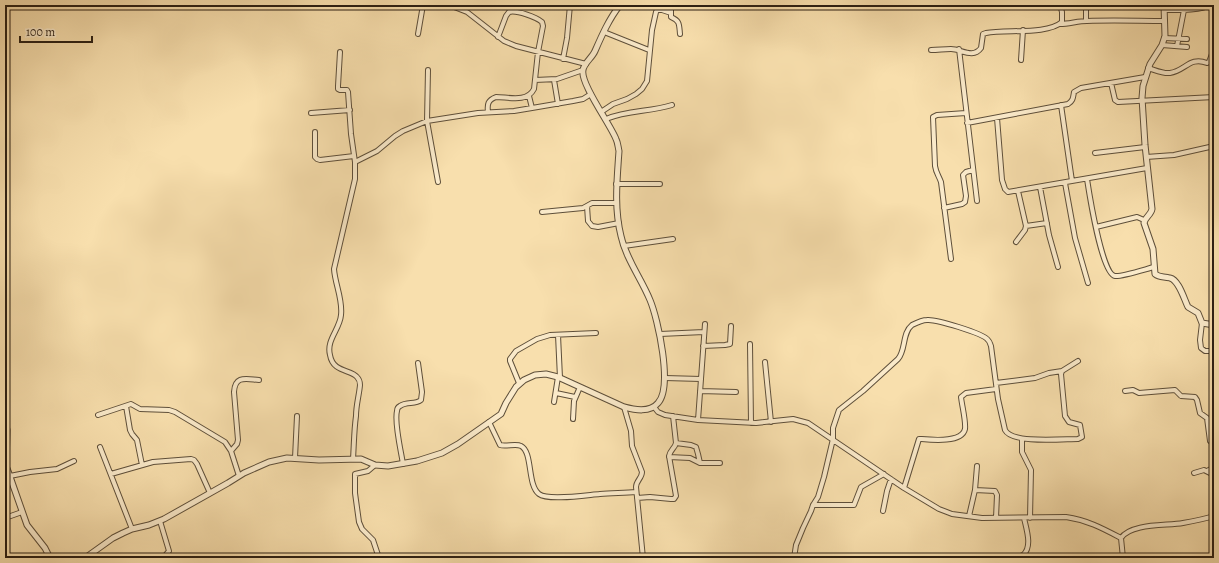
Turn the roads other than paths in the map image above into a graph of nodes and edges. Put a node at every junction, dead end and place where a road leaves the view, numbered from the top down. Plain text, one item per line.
1 (423, 5) edge
2 (449, 5) edge
3 (570, 5) edge
4 (620, 5) edge
5 (669, 5) edge
6 (1041, 5) edge
7 (1060, 5) edge
8 (1086, 5) edge
9 (1209, 5) edge
10 (1026, 7) dead end
11 (1164, 8) edge
12 (1184, 10) junction
13 (671, 13) junction
14 (1086, 21) junction
15 (1165, 21) junction
16 (1059, 24) junction
17 (1023, 30) junction
18 (604, 32) junction
19 (418, 34) dead end
20 (680, 34) dead end
21 (498, 37) junction
22 (1164, 38) junction
23 (1178, 38) junction
24 (1187, 39) dead end
25 (1162, 45) junction
26 (1177, 46) junction
27 (1187, 47) dead end
28 (959, 49) junction
29 (649, 50) junction
30 (931, 50) dead end
31 (340, 52) dead end
32 (538, 52) junction
33 (1214, 53) edge
34 (563, 59) junction
35 (1021, 60) dead end
36 (586, 64) junction
37 (1148, 68) junction
38 (428, 70) dead end
39 (583, 70) junction
40 (1145, 77) junction
41 (535, 80) junction
42 (554, 80) junction
43 (1111, 83) junction
44 (591, 94) junction
45 (529, 96) junction
46 (1214, 98) edge
47 (1142, 101) junction
48 (558, 104) junction
49 (672, 105) dead end
50 (1060, 105) junction
51 (532, 108) junction
52 (350, 110) junction
53 (488, 112) junction
54 (601, 112) junction
55 (311, 113) dead end
56 (966, 113) junction
57 (997, 118) junction
58 (606, 119) junction
59 (427, 121) junction
60 (967, 123) junction
61 (315, 132) dead end
62 (1214, 146) edge
63 (1145, 147) junction
64 (1095, 153) dead end
65 (354, 156) junction
66 (1146, 157) junction
67 (355, 162) junction
68 (1147, 168) junction
69 (973, 170) junction
70 (1087, 179) junction
71 (1072, 181) junction
72 (438, 182) dead end
73 (1065, 183) junction
74 (616, 184) junction
75 (660, 184) dead end
76 (1040, 187) junction
77 (1018, 191) junction
78 (977, 201) dead end
79 (616, 204) junction
80 (587, 206) junction
81 (944, 208) junction
82 (542, 212) dead end
83 (1144, 220) junction
84 (618, 223) junction
85 (1047, 223) junction
86 (1026, 226) junction
87 (1096, 227) junction
88 (673, 239) dead end
89 (1016, 242) dead end
90 (624, 246) junction
91 (951, 259) dead end
92 (1058, 267) dead end
93 (1154, 267) junction
94 (1088, 283) dead end
95 (1202, 323) junction
96 (705, 324) dead end
97 (1214, 325) edge
98 (731, 326) dead end
99 (704, 332) junction
100 (596, 333) dead end
101 (660, 334) junction
102 (558, 335) junction
103 (750, 344) dead end
104 (703, 346) junction
105 (1214, 351) edge
106 (1078, 361) dead end
107 (765, 362) dead end
108 (418, 363) dead end
109 (1062, 371) junction
110 (559, 377) junction
111 (665, 378) junction
112 (701, 379) junction
113 (259, 380) dead end
114 (520, 383) junction
115 (996, 383) junction
116 (580, 386) junction
117 (996, 389) junction
118 (700, 391) junction
119 (1125, 391) dead end
120 (736, 392) dead end
121 (556, 393) junction
122 (575, 397) junction
123 (554, 402) dead end
124 (126, 406) junction
125 (654, 407) junction
126 (624, 408) junction
127 (98, 415) dead end
128 (298, 416) dead end
129 (673, 416) junction
130 (573, 419) dead end
131 (698, 420) junction
132 (5, 421) edge
133 (489, 422) junction
134 (771, 422) junction
135 (751, 423) junction
136 (831, 438) junction
137 (1022, 439) junction
138 (676, 443) junction
139 (1214, 444) edge
140 (6, 447) edge
141 (100, 447) dead end
142 (231, 451) junction
143 (669, 457) junction
144 (295, 458) junction
145 (353, 459) junction
146 (74, 462) dead end
147 (700, 463) junction
148 (720, 463) dead end
149 (142, 464) junction
150 (403, 464) junction
151 (375, 465) junction
152 (977, 466) dead end
153 (1214, 467) edge
154 (1207, 471) junction
155 (1194, 473) dead end
156 (111, 474) junction
157 (884, 474) junction
158 (1214, 475) edge
159 (240, 476) junction
160 (7, 477) edge
161 (891, 479) junction
162 (904, 488) junction
163 (975, 490) junction
164 (636, 492) junction
165 (210, 493) junction
166 (637, 498) junction
167 (813, 505) junction
168 (883, 511) dead end
169 (22, 512) junction
170 (969, 516) junction
171 (1214, 516) edge
172 (5, 518) edge
173 (996, 518) junction
174 (1024, 518) junction
175 (1030, 518) junction
176 (160, 521) junction
177 (132, 529) junction
178 (1121, 538) junction
179 (50, 558) edge
180 (85, 558) edge
181 (163, 558) edge
182 (379, 558) edge
183 (643, 558) edge
184 (794, 558) edge
185 (1011, 558) edge
186 (1123, 558) edge

1 - 19 street
2 - 21 street
3 - 34 street
4 - 18 street
5 - 13 street
6 - 10 street
7 - 16 street
8 - 14 street
9 - 12 street
11 - 12 street
11 - 15 street
12 - 23 street
13 - 20 street
13 - 29 street
14 - 15 street
14 - 16 street
15 - 22 street
16 - 17 street
17 - 28 street
17 - 35 street
18 - 29 street
18 - 36 street
21 - 32 street
21 - 32 street
22 - 23 street
22 - 25 street
23 - 24 street
23 - 26 street
25 - 26 street
25 - 37 street
26 - 27 street
28 - 30 street
28 - 56 street
29 - 54 street
31 - 52 street
32 - 34 street
32 - 41 street
33 - 37 street
34 - 36 street
36 - 39 street
37 - 40 street
38 - 59 street
39 - 42 street
39 - 44 street
40 - 43 street
40 - 47 street
41 - 42 street
41 - 45 street
42 - 48 street
43 - 47 street
43 - 50 street
44 - 48 street
44 - 54 street
45 - 51 street
45 - 53 street
46 - 47 street
47 - 63 street
48 - 51 street
49 - 58 street
50 - 57 street
50 - 71 street
51 - 53 street
52 - 55 street
52 - 65 street
53 - 59 street
54 - 58 street
56 - 60 street
56 - 81 street
57 - 60 street
57 - 77 street
58 - 74 street
59 - 67 street
59 - 72 street
60 - 69 street
61 - 65 street
62 - 66 street
63 - 64 street
63 - 66 street
65 - 67 street
66 - 68 street
67 - 145 street
68 - 70 street
68 - 83 street
69 - 78 street
69 - 81 street
70 - 71 street
70 - 87 street
71 - 73 street
73 - 76 street
73 - 94 street
74 - 75 street
74 - 79 street
76 - 77 street
76 - 85 street
77 - 86 street
79 - 80 street
79 - 84 street
80 - 82 street
80 - 84 street
81 - 91 street
83 - 87 street
83 - 93 street
84 - 90 street
85 - 86 street
85 - 92 street
86 - 89 street
87 - 93 street
88 - 90 street
90 - 101 street
93 - 95 street
95 - 97 street
95 - 105 street
96 - 99 street
98 - 104 street
99 - 101 street
99 - 104 street
100 - 102 street
101 - 111 street
102 - 110 street
102 - 114 street
103 - 135 street
104 - 112 street
106 - 109 street
107 - 134 street
108 - 150 street
109 - 115 street
109 - 137 street
110 - 114 street
110 - 116 street
110 - 121 street
111 - 112 street
111 - 125 street
112 - 118 street
113 - 142 street
114 - 133 street
115 - 117 street
115 - 136 street
116 - 122 street
116 - 126 street
117 - 137 street
117 - 162 street
118 - 120 street
118 - 131 street
119 - 139 street
121 - 122 street
121 - 123 street
122 - 130 street
124 - 127 street
124 - 142 street
124 - 149 street
125 - 126 street
125 - 129 street
126 - 164 street
128 - 144 street
129 - 131 street
129 - 138 street
131 - 135 street
132 - 140 street
133 - 150 street
133 - 164 street
134 - 135 street
134 - 136 street
136 - 157 street
136 - 167 street
137 - 175 street
138 - 143 street
138 - 147 street
140 - 160 street
141 - 156 street
142 - 159 street
143 - 147 street
143 - 166 street
144 - 145 street
144 - 159 street
145 - 151 street
146 - 160 street
147 - 148 street
149 - 156 street
149 - 165 street
150 - 151 street
151 - 182 street
152 - 163 street
153 - 154 street
154 - 155 street
154 - 158 street
156 - 177 street
157 - 161 street
157 - 167 street
159 - 165 street
160 - 169 street
161 - 162 street
161 - 168 street
162 - 170 street
163 - 170 street
163 - 173 street
164 - 166 street
165 - 176 street
166 - 183 street
167 - 184 street
169 - 172 street
169 - 179 street
170 - 173 street
171 - 178 street
173 - 174 street
174 - 175 street
174 - 185 street
175 - 178 street
176 - 177 street
176 - 181 street
177 - 180 street
178 - 186 street

